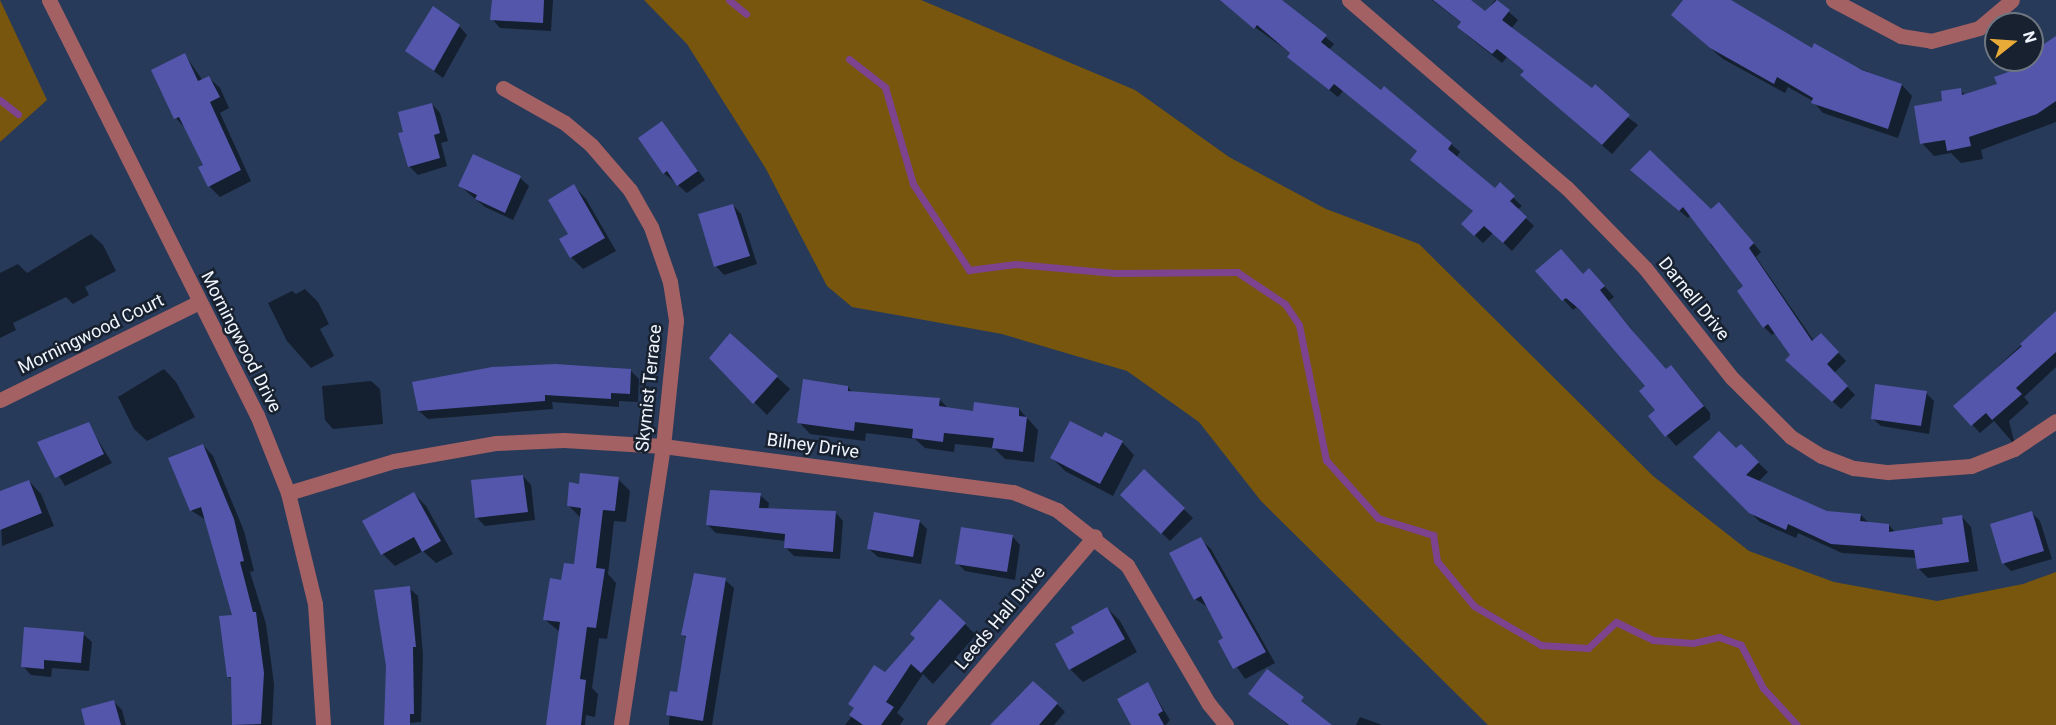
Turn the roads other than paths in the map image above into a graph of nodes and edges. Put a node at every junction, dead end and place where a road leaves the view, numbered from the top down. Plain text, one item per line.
1 (49, 0) edge
2 (1349, 0) edge
3 (1833, 0) edge
4 (2012, 0) edge
5 (503, 88) dead end
6 (199, 302) junction
7 (0, 400) edge
8 (2056, 421) edge
9 (663, 446) junction
10 (288, 493) junction
11 (1095, 536) junction
12 (323, 725) edge
13 (621, 725) edge
14 (934, 725) edge
15 (1226, 725) edge

1 - 6 street, Morningwood Drive
2 - 8 street, Darnell Drive
3 - 4 street
5 - 9 street, Skymist Terrace
6 - 7 street, Morningwood Court
6 - 10 street, Morningwood Drive
9 - 10 street, Bilney Drive
9 - 11 street, Bilney Drive
9 - 13 street, Skymist Terrace
10 - 12 street, Morningwood Drive
11 - 14 street, Leeds Hall Drive
11 - 15 street, Bilney Drive

